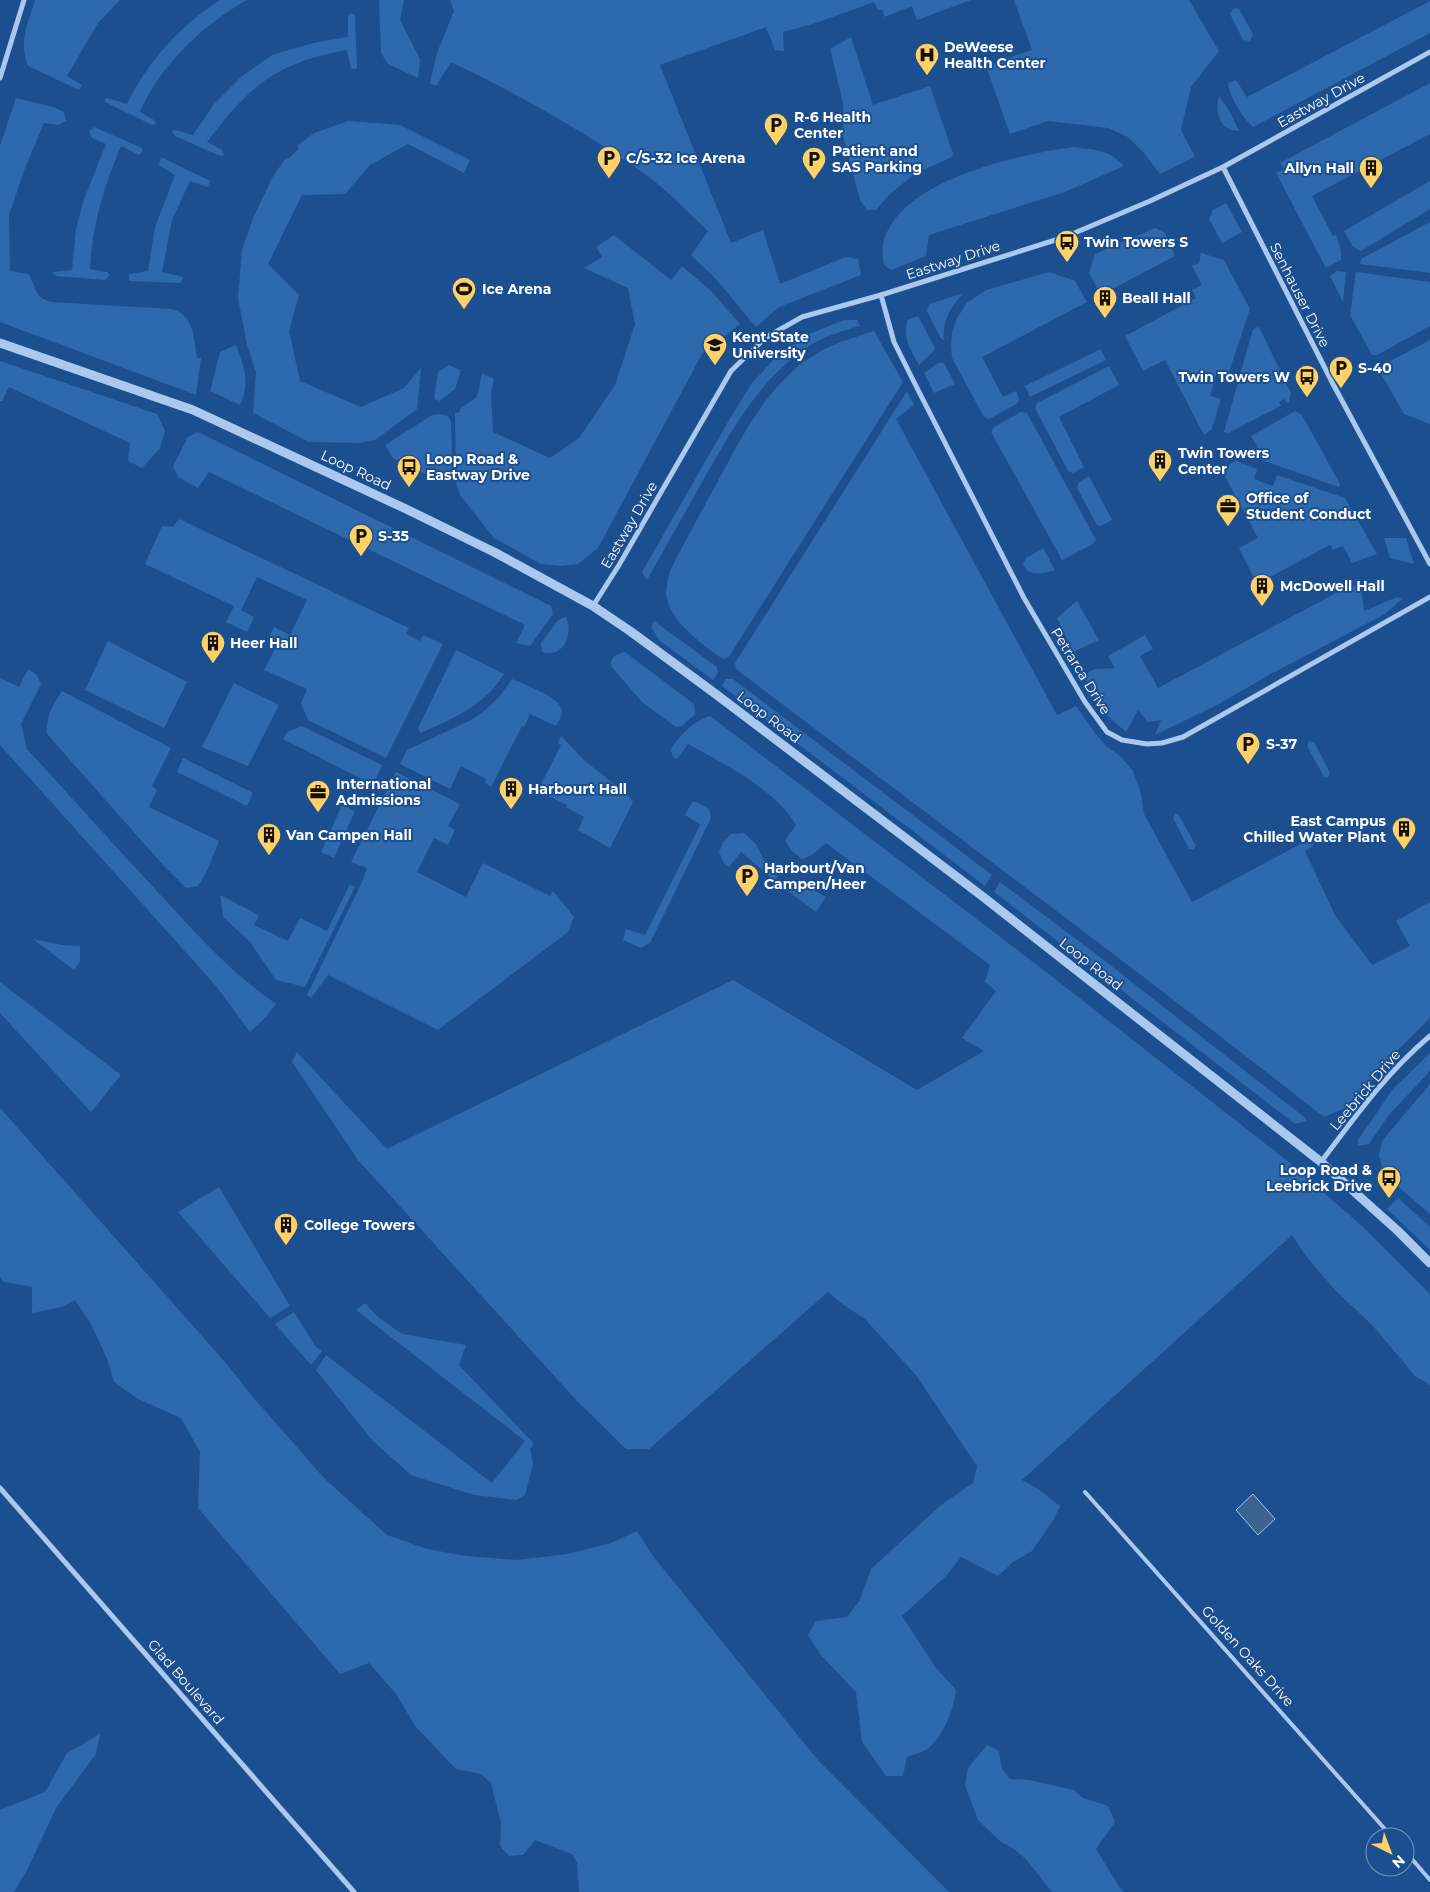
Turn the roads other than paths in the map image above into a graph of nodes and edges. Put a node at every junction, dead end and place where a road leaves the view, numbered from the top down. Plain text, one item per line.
1 (24, 0) edge
2 (1430, 52) edge
3 (0, 78) edge
4 (1223, 167) junction
5 (881, 295) junction
6 (0, 343) edge
7 (1430, 564) edge
8 (1430, 597) edge
9 (593, 606) junction
10 (1430, 1036) edge
11 (1322, 1162) junction
12 (1430, 1263) edge
13 (0, 1488) edge
14 (1085, 1492) dead end
15 (1383, 1827) edge
16 (1415, 1863) edge
17 (1430, 1880) edge
18 (354, 1892) edge

1 - 3 street
2 - 4 street, Eastway Drive
4 - 5 street, Eastway Drive
4 - 7 street, Senhauser Drive
5 - 8 street, Petrarca Drive
5 - 9 street, Eastway Drive
6 - 9 street, Loop Road
9 - 11 street, Loop Road
10 - 11 street, Leebrick Drive
11 - 12 street, Loop Road
13 - 18 street, Glad Boulevard
14 - 15 lane, Golden Oaks Drive
16 - 17 lane

